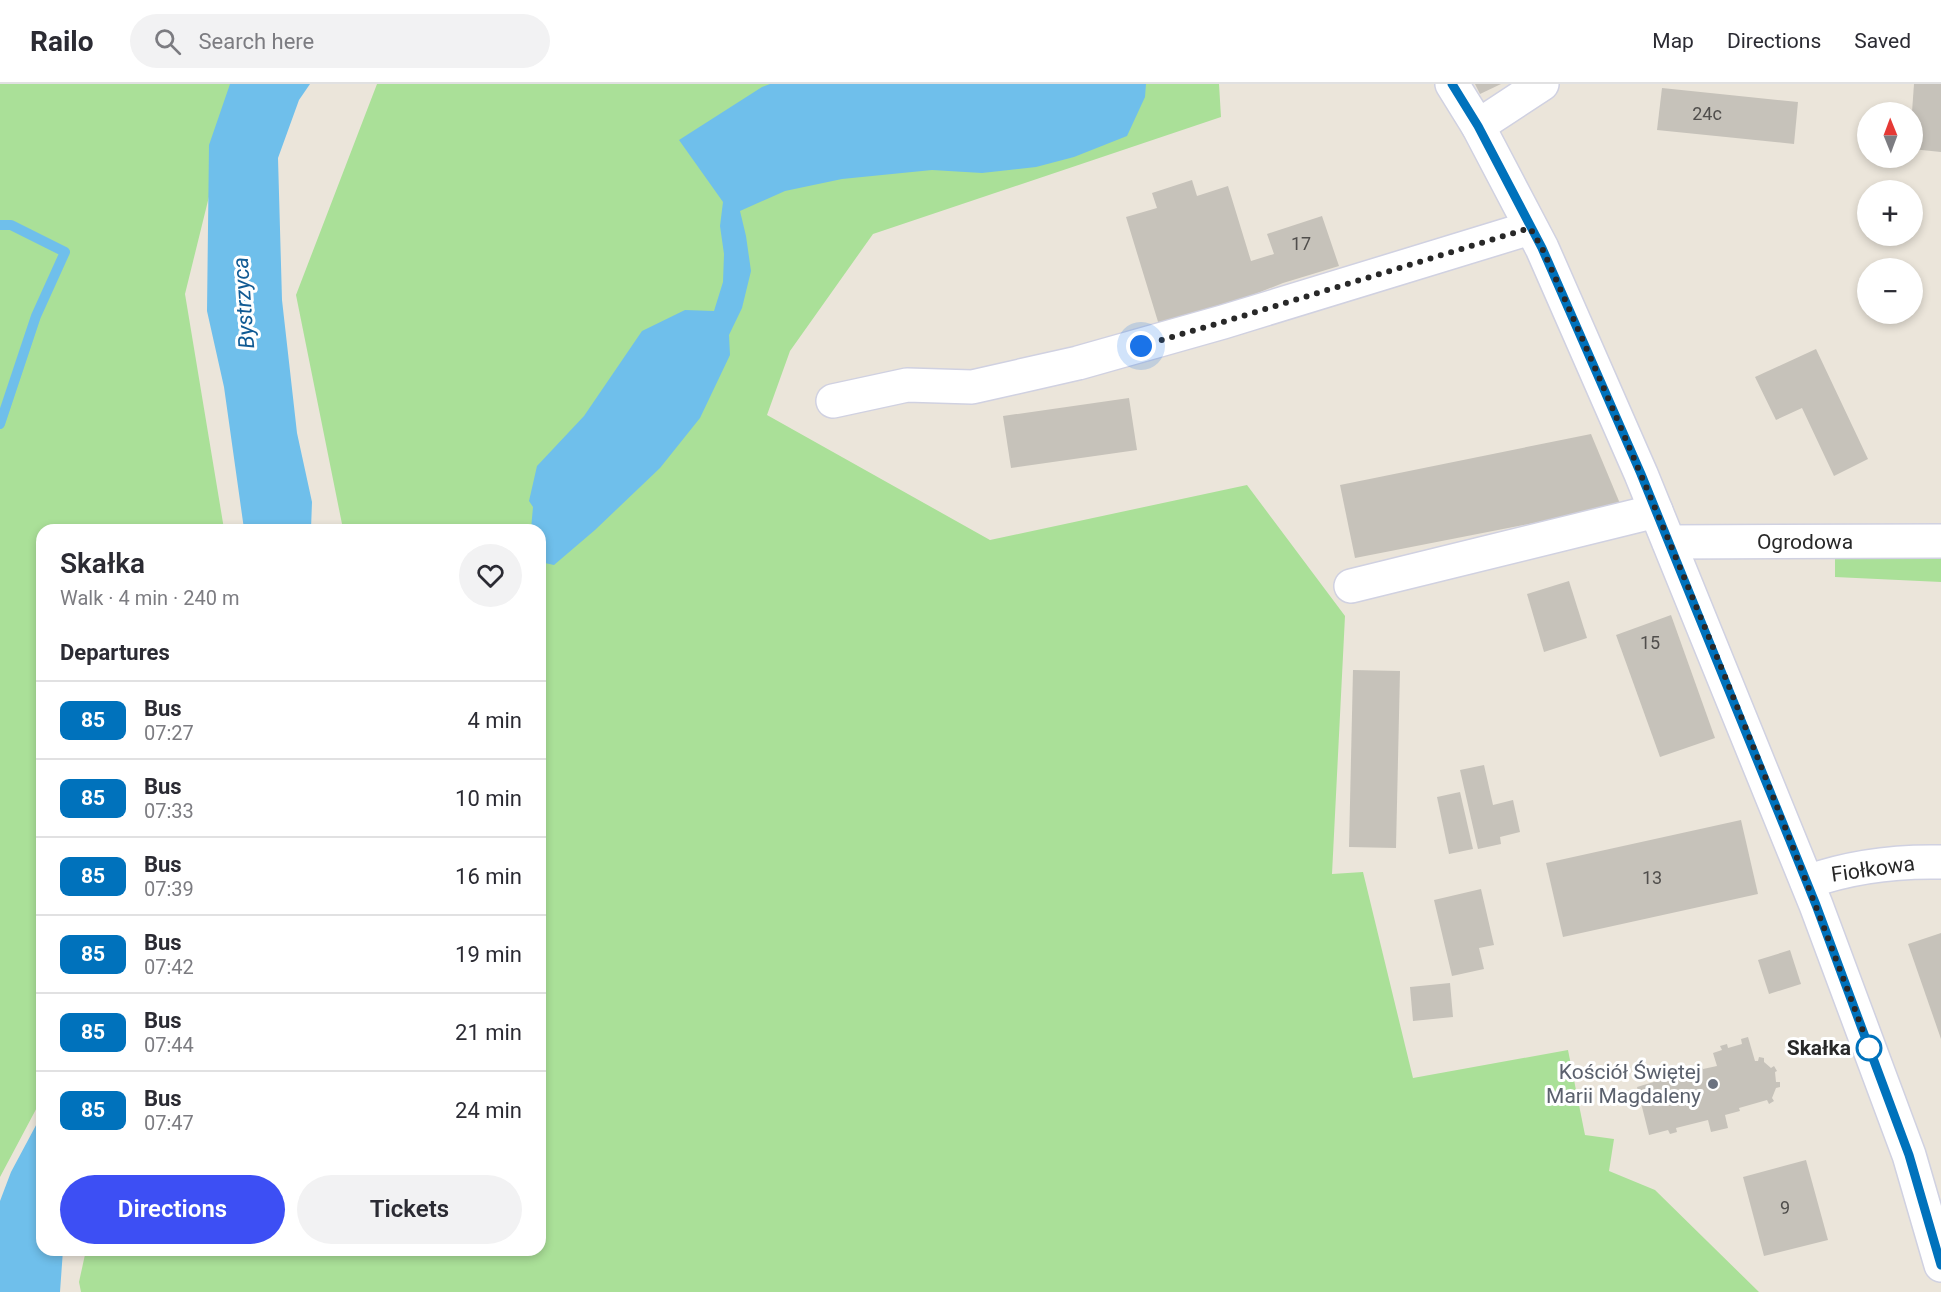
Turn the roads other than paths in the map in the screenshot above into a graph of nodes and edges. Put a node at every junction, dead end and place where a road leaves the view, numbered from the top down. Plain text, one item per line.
1 (1452, 84) edge
2 (1542, 84) edge
3 (1478, 126) junction
4 (1530, 228) junction
5 (833, 401) dead end
6 (1656, 511) junction
7 (1941, 541) edge
8 (1669, 542) junction
9 (1351, 586) dead end
10 (1941, 862) edge
11 (1807, 882) junction
12 (1941, 1265) edge

1 - 3 street
2 - 3 street
3 - 4 street
4 - 5 street
4 - 6 street
6 - 8 street
6 - 9 street
7 - 8 street, Ogrodowa
8 - 11 street
10 - 11 street, Fiołkowa
11 - 12 street

